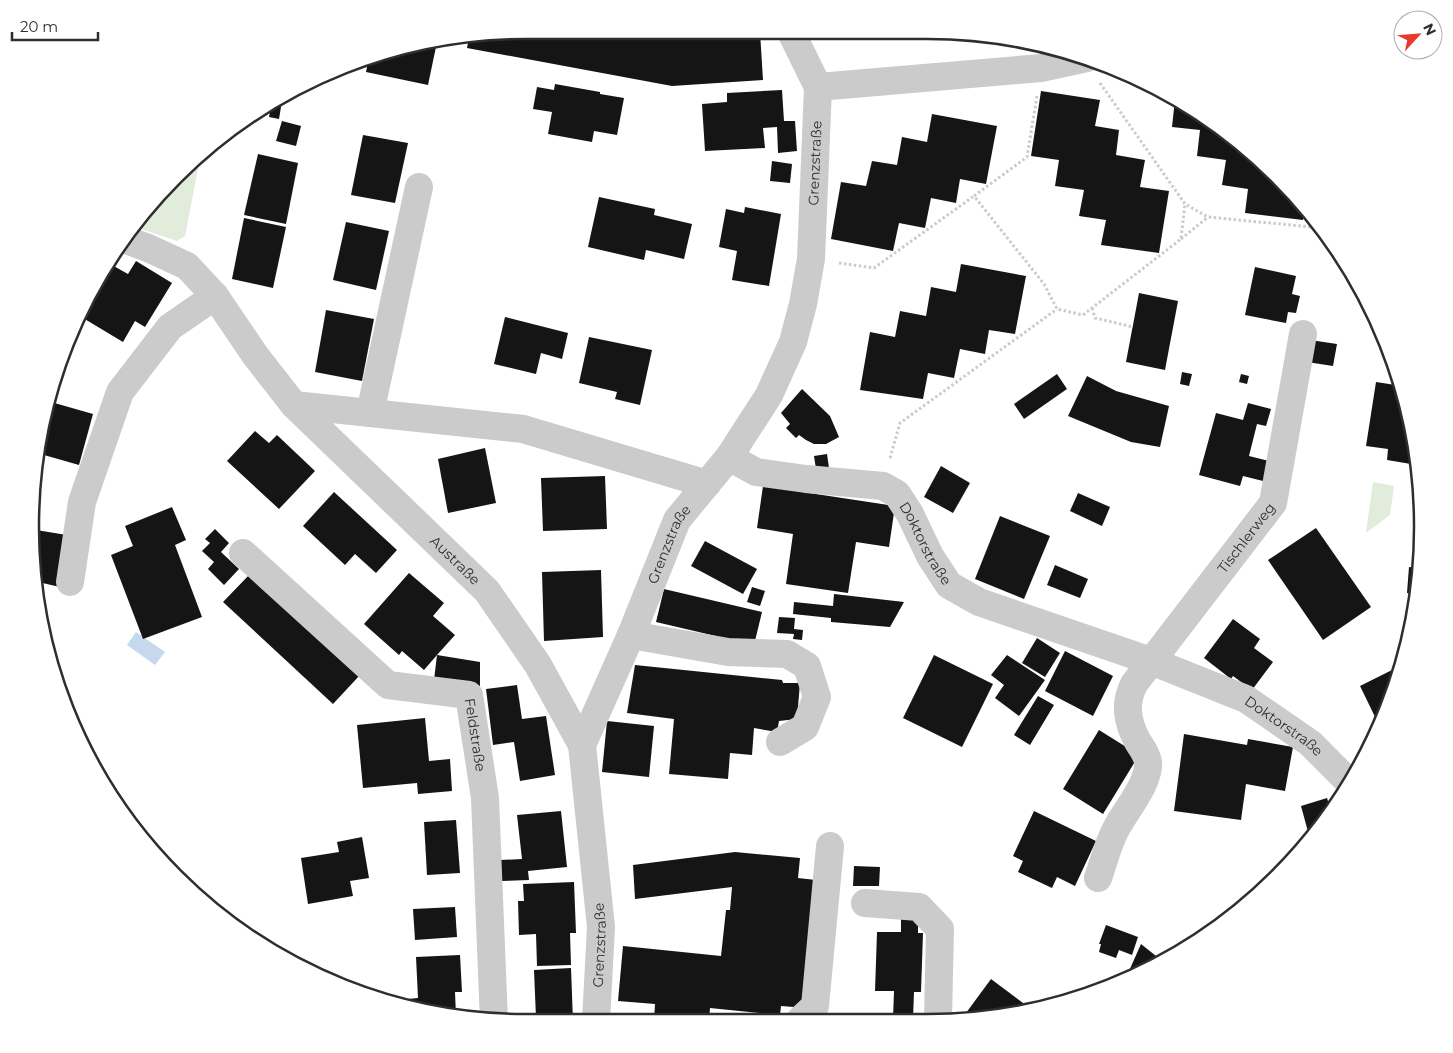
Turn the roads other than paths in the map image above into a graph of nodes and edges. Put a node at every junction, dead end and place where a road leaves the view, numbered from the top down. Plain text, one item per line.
1 (794, 39) edge
2 (1071, 61) edge
3 (818, 87) junction
4 (419, 187) dead end
5 (131, 242) edge
6 (215, 296) junction
7 (1303, 334) dead end
8 (294, 405) junction
9 (370, 413) junction
10 (730, 457) junction
11 (707, 484) junction
12 (243, 553) dead end
13 (70, 582) dead end
14 (631, 635) junction
15 (1151, 662) junction
16 (780, 742) dead end
17 (582, 745) junction
18 (1344, 777) edge
19 (830, 846) dead end
20 (1098, 878) dead end
21 (865, 903) dead end
22 (494, 1013) edge
23 (596, 1014) edge
24 (806, 1014) edge
25 (938, 1014) edge

1 - 3 street, Grenzstraße
2 - 3 street
3 - 10 street, Grenzstraße
4 - 9 street
5 - 6 street, Austraße
6 - 8 street, Austraße
6 - 13 street
7 - 15 street, Tischlerweg
8 - 9 street
8 - 17 street, Austraße
9 - 11 street
10 - 11 street, Grenzstraße
10 - 15 street, Doktorstraße
11 - 14 street, Grenzstraße
12 - 22 street, Feldstraße
14 - 16 street
14 - 17 street, Grenzstraße
15 - 18 street, Doktorstraße
15 - 20 street
17 - 23 street, Grenzstraße
19 - 24 street
21 - 25 street

